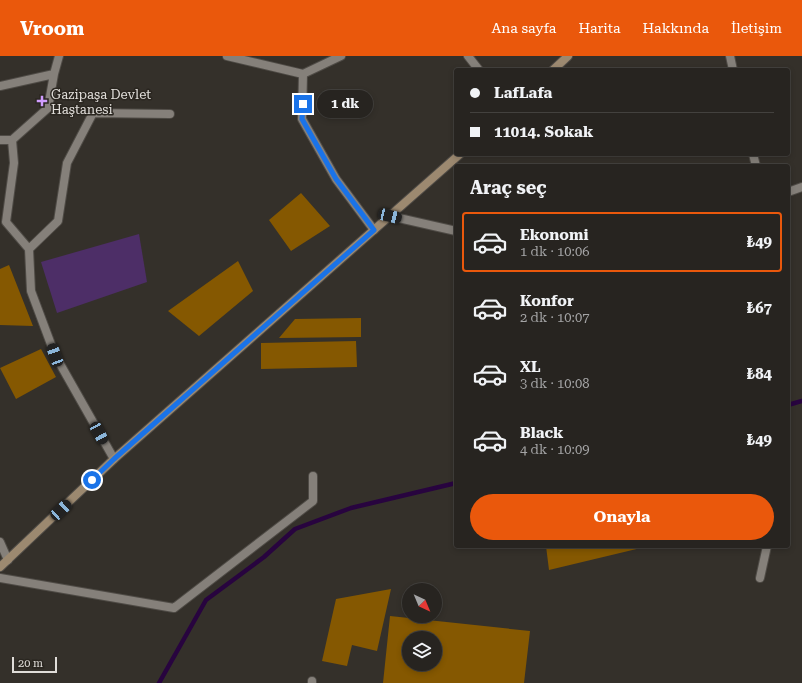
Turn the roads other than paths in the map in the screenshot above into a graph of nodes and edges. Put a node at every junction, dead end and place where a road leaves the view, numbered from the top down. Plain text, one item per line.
1 (59, 56) edge
2 (226, 56) edge
3 (342, 56) edge
4 (468, 56) edge
5 (568, 56) edge
6 (732, 56) edge
7 (477, 68) edge
8 (555, 68) edge
9 (733, 68) edge
10 (54, 74) junction
11 (303, 74) junction
12 (0, 86) edge
13 (170, 114) dead end
14 (0, 140) edge
15 (12, 140) junction
16 (458, 156) edge
17 (802, 187) edge
18 (790, 191) edge
19 (390, 216) junction
20 (374, 230) junction
21 (454, 231) edge
22 (29, 249) junction
23 (114, 459) junction
24 (313, 476) dead end
25 (0, 542) edge
26 (767, 548) edge
27 (8, 560) junction
28 (0, 567) edge
29 (0, 578) edge
30 (760, 578) dead end

1 - 10 street
2 - 11 street
3 - 11 street
4 - 7 street
5 - 8 street
6 - 9 street
10 - 12 street
10 - 15 street
11 - 20 street
13 - 22 street
14 - 15 street
15 - 22 street
16 - 19 street
17 - 18 street
19 - 20 street
19 - 21 street
20 - 23 street
22 - 23 street
23 - 27 street
24 - 29 street
25 - 27 street
26 - 30 street
27 - 28 street

